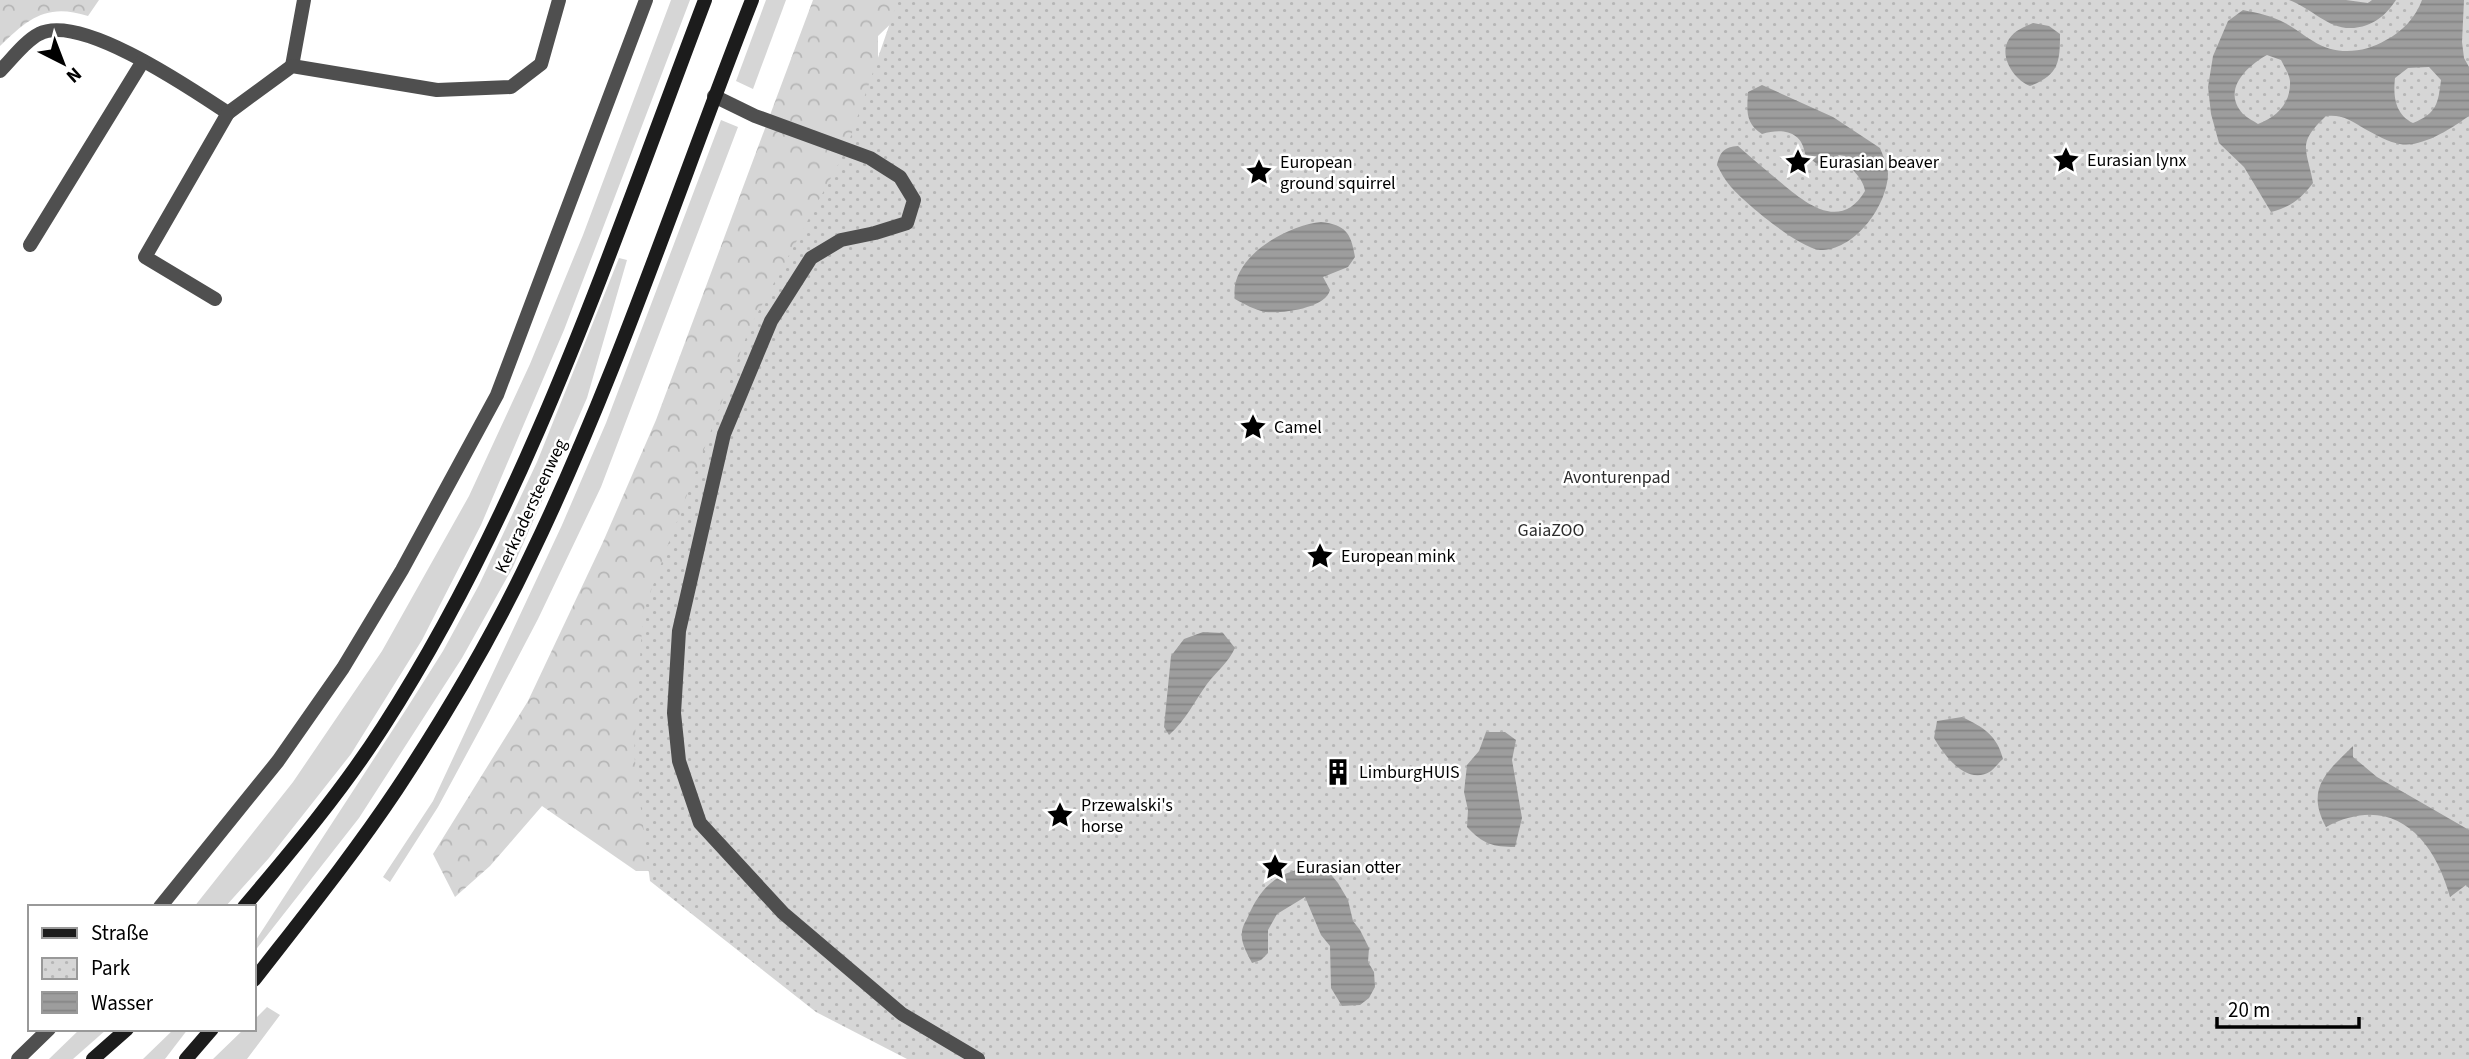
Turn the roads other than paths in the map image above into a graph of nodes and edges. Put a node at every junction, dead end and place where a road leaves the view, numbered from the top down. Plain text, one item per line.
1 (304, 0) edge
2 (559, 0) edge
3 (646, 0) edge
4 (705, 0) edge
5 (752, 0) edge
6 (143, 61) junction
7 (292, 66) junction
8 (0, 71) edge
9 (714, 96) junction
10 (229, 113) junction
11 (30, 245) dead end
12 (215, 299) dead end
13 (162, 905) edge
14 (246, 905) edge
15 (256, 976) edge
16 (47, 1031) edge
17 (125, 1031) edge
18 (210, 1031) edge
19 (18, 1059) edge
20 (93, 1059) edge
21 (186, 1059) edge
22 (978, 1059) edge

1 - 7 street
2 - 7 street
3 - 13 street
4 - 14 main road, Kerkradersteenweg
5 - 9 main road, Kerkradersteenweg
6 - 8 street
6 - 10 street
6 - 11 street
7 - 10 street
9 - 15 main road, Kerkradersteenweg
9 - 22 street
10 - 12 street
16 - 19 street
17 - 20 main road
18 - 21 main road

